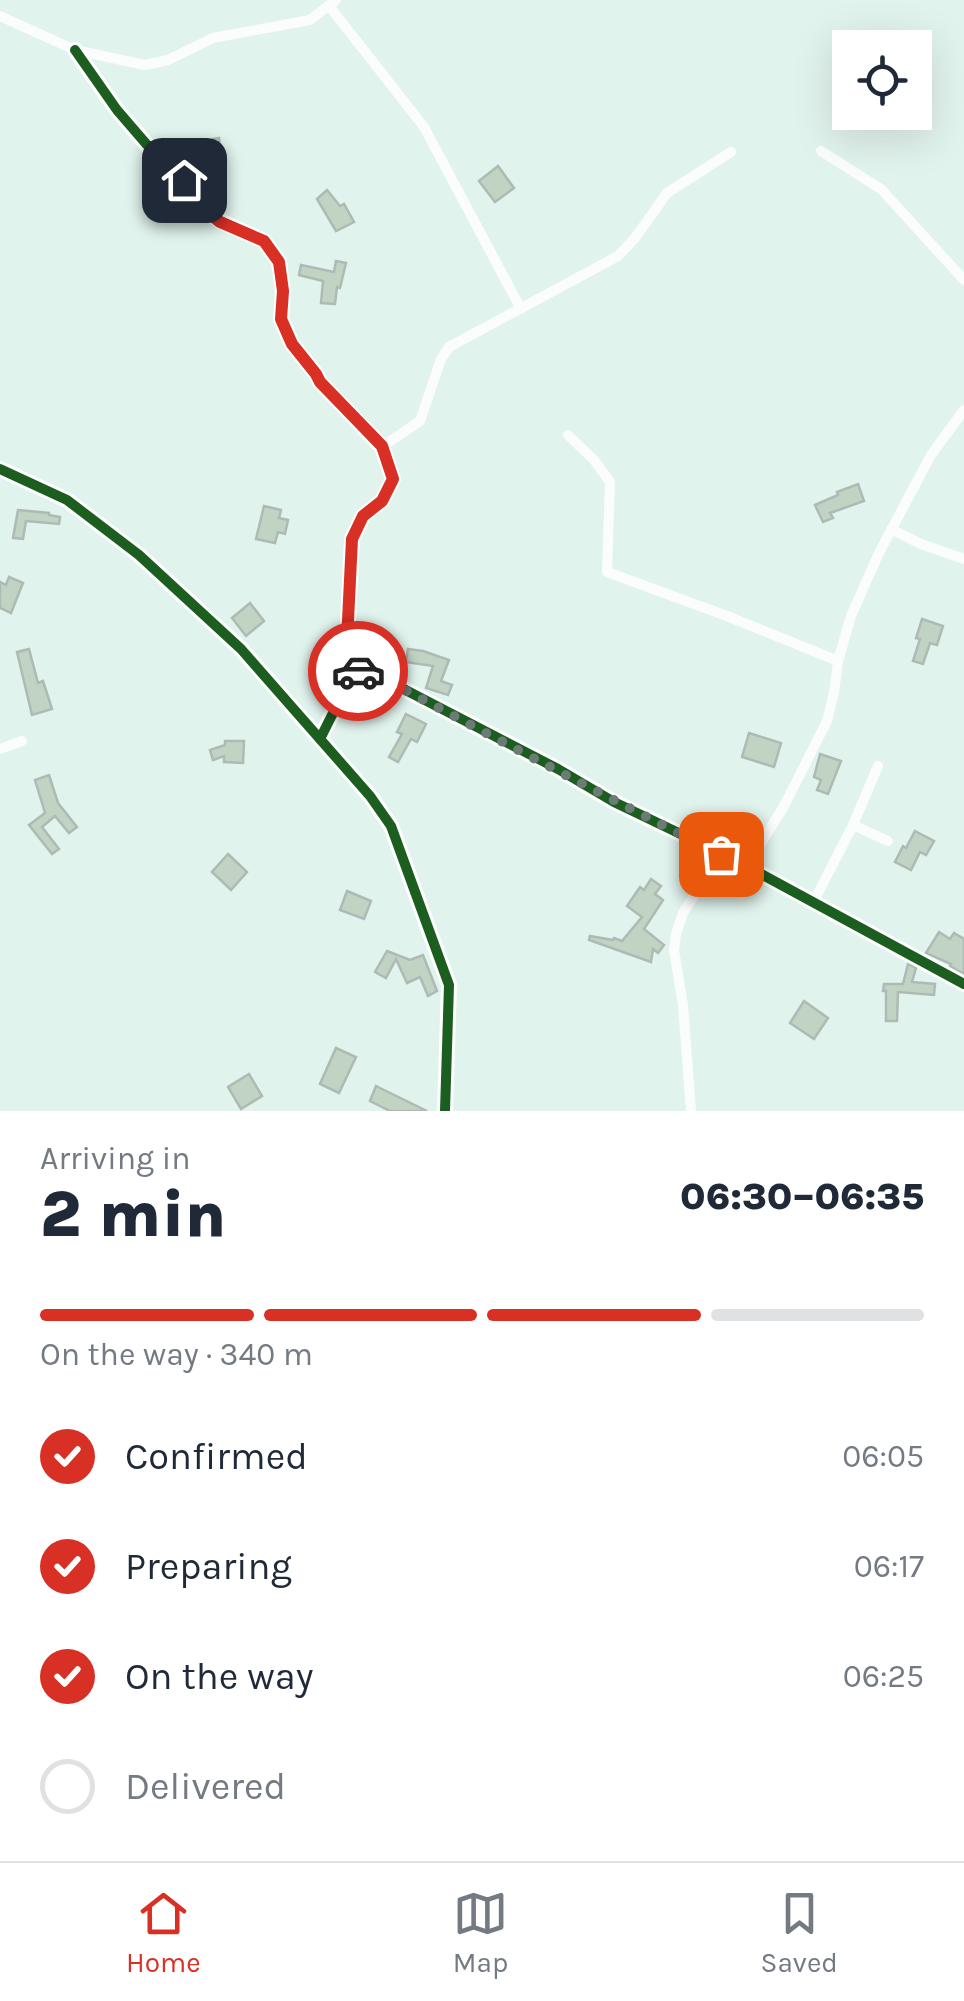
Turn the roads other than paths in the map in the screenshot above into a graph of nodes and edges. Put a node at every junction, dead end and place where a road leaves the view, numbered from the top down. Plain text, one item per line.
1 (333, 3) edge
2 (0, 16) edge
3 (75, 50) junction
4 (821, 151) dead end
5 (731, 152) dead end
6 (964, 280) edge
7 (521, 309) junction
8 (964, 410) edge
9 (568, 435) dead end
10 (382, 446) junction
11 (0, 469) edge
12 (891, 529) junction
13 (964, 559) edge
14 (838, 661) junction
15 (355, 672) junction
16 (320, 739) junction
17 (22, 741) dead end
18 (0, 749) edge
19 (878, 766) dead end
20 (853, 825) junction
21 (888, 840) dead end
22 (721, 854) junction
23 (740, 862) junction
24 (813, 903) junction
25 (964, 984) edge
26 (446, 1111) edge
27 (691, 1111) edge

1 - 3 street
1 - 7 street
2 - 3 street
3 - 10 street
4 - 6 street
5 - 7 street
7 - 10 street
8 - 12 street
9 - 14 street
10 - 15 street
11 - 16 street
12 - 13 street
12 - 14 street
14 - 23 street
15 - 16 street
15 - 22 street
16 - 26 street
17 - 18 street
19 - 20 street
20 - 21 street
20 - 24 street
22 - 23 street
22 - 27 street
23 - 24 street
24 - 25 street

